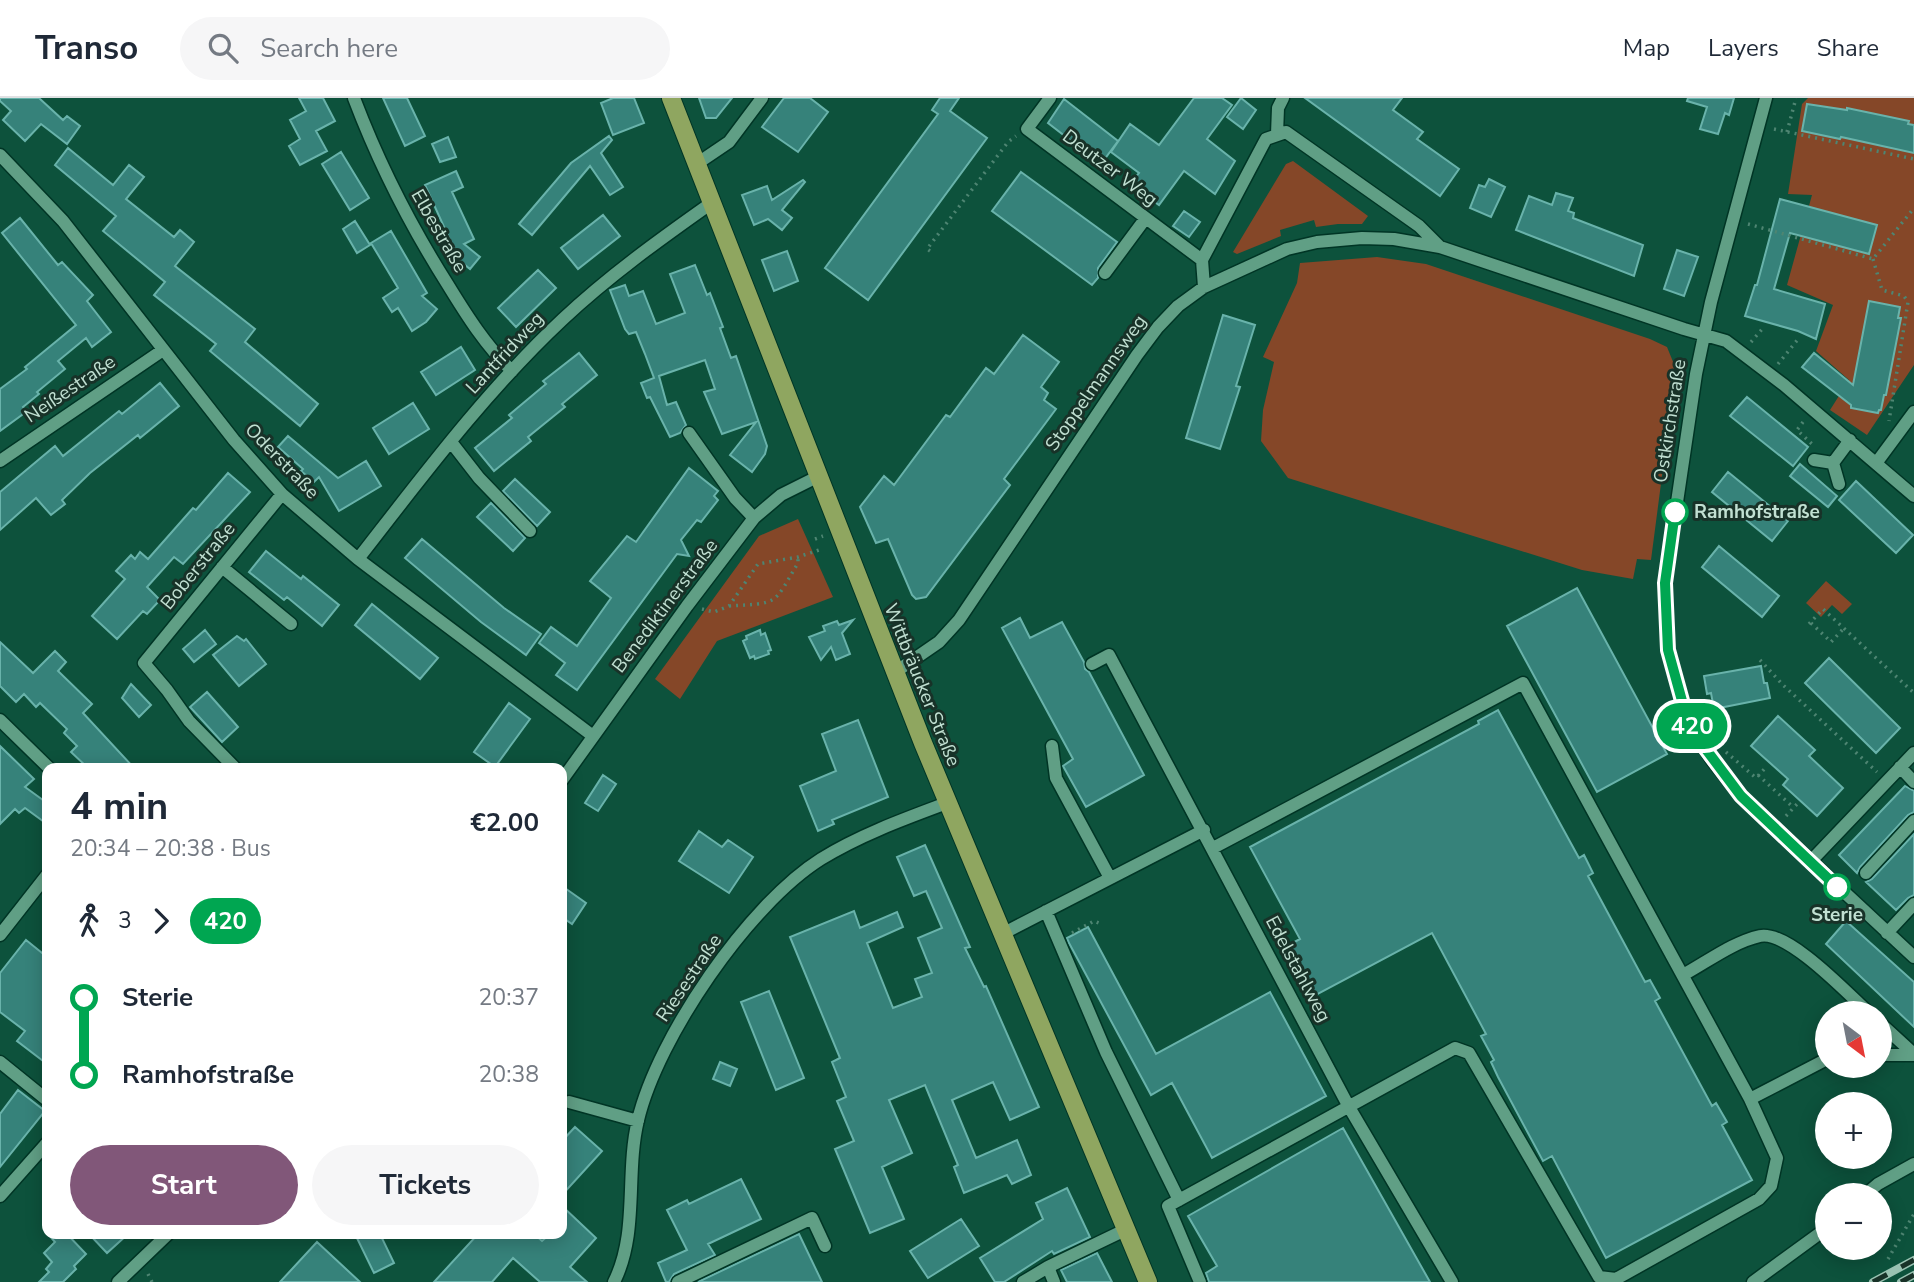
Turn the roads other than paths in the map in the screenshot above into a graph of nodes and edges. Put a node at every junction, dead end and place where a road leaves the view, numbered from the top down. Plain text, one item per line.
1 (354, 98) edge
2 (671, 98) edge
3 (762, 98) edge
4 (1050, 98) edge
5 (1283, 98) edge
6 (1766, 98) edge
7 (1277, 134) junction
8 (0, 155) edge
9 (695, 165) junction
10 (710, 204) junction
11 (1145, 219) junction
12 (1440, 247) junction
13 (1202, 260) junction
14 (1105, 273) dead end
15 (1204, 288) junction
16 (1703, 335) junction
17 (163, 350) junction
18 (512, 371) junction
19 (1914, 412) edge
20 (689, 433) dead end
21 (1850, 440) junction
22 (451, 442) junction
23 (0, 460) edge
24 (1814, 460) road end
25 (1877, 462) junction
26 (1833, 463) junction
27 (817, 477) junction
28 (1839, 484) dead end
29 (282, 494) junction
30 (1914, 496) edge
31 (754, 519) junction
32 (530, 531) dead end
33 (358, 559) junction
34 (222, 567) junction
35 (291, 624) dead end
36 (1092, 664) dead end
37 (894, 673) junction
38 (0, 720) edge
39 (593, 736) junction
40 (1052, 746) dead end
41 (1914, 753) edge
42 (44, 763) edge
43 (230, 763) edge
44 (1900, 768) junction
45 (567, 772) edge
46 (1914, 782) edge
47 (947, 803) junction
48 (1914, 821) edge
49 (1204, 830) junction
50 (1213, 848) junction
51 (1810, 862) junction
52 (1866, 873) dead end
53 (1110, 878) junction
54 (42, 881) edge
55 (1914, 904) edge
56 (1046, 911) junction
57 (1004, 933) junction
58 (1888, 933) junction
59 (0, 935) edge
60 (1914, 957) edge
61 (1683, 975) junction
62 (1856, 1001) edge
63 (1892, 1034) edge
64 (1892, 1055) edge
65 (1914, 1055) edge
66 (0, 1062) edge
67 (1815, 1065) edge
68 (42, 1096) edge
69 (1750, 1099) junction
70 (569, 1102) dead end
71 (1349, 1107) junction
72 (638, 1121) junction
73 (42, 1149) edge
74 (1914, 1164) edge
75 (1880, 1183) edge
76 (0, 1196) edge
77 (1179, 1200) junction
78 (1127, 1229) junction
79 (1815, 1237) edge
80 (161, 1239) edge
81 (825, 1246) dead end
82 (1048, 1267) junction
83 (1597, 1280) edge
84 (118, 1282) edge
85 (614, 1282) edge
86 (678, 1282) edge
87 (1023, 1282) edge
88 (1054, 1282) edge
89 (1148, 1282) edge
90 (1200, 1282) edge
91 (1452, 1282) edge
92 (1754, 1282) edge

1 - 18 street, Elbestraße
2 - 9 main road, Wittbräucker Straße
3 - 9 street
4 - 11 street, Deutzer Weg
5 - 7 street
6 - 16 street, Ostkirchstraße
7 - 12 street
7 - 13 street
8 - 17 street, Oderstraße
9 - 10 main road, Wittbräucker Straße
10 - 18 street, Lantfridweg
10 - 27 main road, Wittbräucker Straße
11 - 13 street, Deutzer Weg
11 - 14 street
12 - 15 street
12 - 16 street
13 - 15 street
15 - 37 street, Stoppelmannsweg
16 - 21 street
16 - 51 street, Ostkirchstraße
17 - 23 street, Neißestraße
17 - 29 street, Oderstraße
18 - 22 street, Lantfridweg
19 - 25 street
20 - 31 street
21 - 25 street
21 - 26 street
22 - 32 street
22 - 33 street, Lantfridweg
24 - 26 street
25 - 30 street
26 - 28 street
27 - 31 street, Benediktinerstraße
27 - 37 main road, Wittbräucker Straße
29 - 33 street, Oderstraße
29 - 34 street, Boberstraße
31 - 39 street, Benediktinerstraße
33 - 39 street, Oderstraße
34 - 35 street
34 - 43 street, Boberstraße
36 - 49 street, Edelstahlweg
37 - 47 main road, Wittbräucker Straße
38 - 42 street
39 - 45 street, Benediktinerstraße
40 - 53 street
41 - 44 street
44 - 46 street
44 - 51 street
47 - 57 main road, Wittbräucker Straße
47 - 72 street, Riesestraße
48 - 52 street
49 - 50 street, Edelstahlweg
49 - 53 street
50 - 61 street
50 - 71 street, Edelstahlweg
51 - 58 street, Ostkirchstraße
53 - 56 street
54 - 59 street
55 - 58 street
56 - 57 street
56 - 77 street
57 - 78 main road, Wittbräucker Straße
58 - 60 street, Ostkirchstraße
61 - 62 street
61 - 69 street
63 - 65 street
64 - 65 street
66 - 68 street
67 - 69 street
69 - 83 street
70 - 72 street
71 - 77 street
71 - 83 street
71 - 91 street, Edelstahlweg
72 - 85 street, Riesestraße
73 - 76 street
74 - 75 street
77 - 90 street
78 - 82 street
78 - 89 main road, Wittbräucker Straße
79 - 92 street
80 - 84 street
81 - 86 street
82 - 87 street
82 - 88 street

